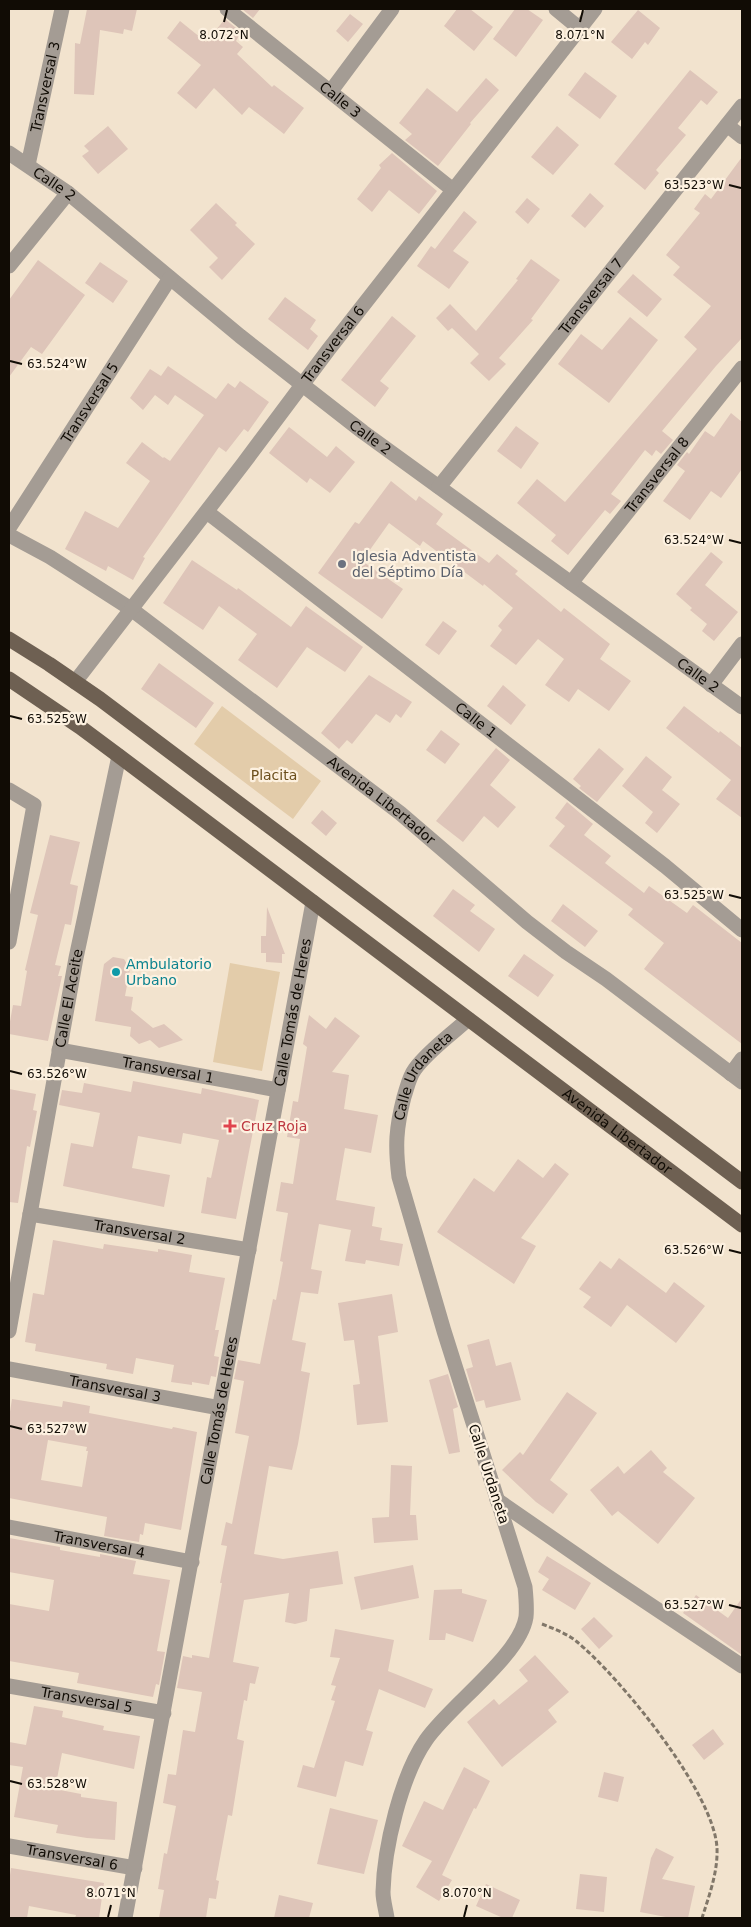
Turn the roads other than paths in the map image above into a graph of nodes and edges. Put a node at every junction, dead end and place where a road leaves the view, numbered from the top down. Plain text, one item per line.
1 (62, 9) edge
2 (227, 9) edge
3 (392, 9) edge
4 (556, 9) edge
5 (594, 9) edge
6 (579, 28) junction
7 (331, 90) junction
8 (742, 106) edge
9 (727, 125) junction
10 (742, 137) edge
11 (9, 153) edge
12 (28, 165) junction
13 (453, 190) junction
14 (68, 194) junction
15 (9, 266) edge
16 (170, 278) junction
17 (742, 368) edge
18 (302, 385) junction
19 (439, 487) junction
20 (206, 512) junction
21 (9, 528) edge
22 (9, 535) edge
23 (571, 583) junction
24 (131, 610) junction
25 (9, 639) edge
26 (742, 644) edge
27 (9, 679) edge
28 (75, 682) junction
29 (711, 684) junction
30 (742, 707) edge
31 (119, 756) junction
32 (9, 790) edge
33 (313, 902) junction
34 (742, 930) edge
35 (9, 942) edge
36 (468, 1019) junction
37 (60, 1050) junction
38 (742, 1059) edge
39 (737, 1078) edge
40 (278, 1090) junction
41 (742, 1182) edge
42 (30, 1214) junction
43 (742, 1225) edge
44 (249, 1250) junction
45 (9, 1332) edge
46 (9, 1369) edge
47 (220, 1408) junction
48 (497, 1500) junction
49 (9, 1527) edge
50 (192, 1562) junction
51 (742, 1666) edge
52 (9, 1686) edge
53 (164, 1713) junction
54 (9, 1846) edge
55 (134, 1868) junction
56 (125, 1918) edge
57 (387, 1918) edge

1 - 12 street, Transversal 3
2 - 7 street, Calle 3
3 - 7 street
4 - 6 street
5 - 6 street, Transversal 6
6 - 13 street, Transversal 6
7 - 13 street, Calle 3
8 - 9 street, Transversal 7
9 - 10 street
9 - 19 street, Transversal 7
11 - 12 street, Calle 2
12 - 14 street, Calle 2
13 - 18 street, Transversal 6
14 - 15 street
14 - 16 street, Calle 2
16 - 18 street, Calle 2
16 - 21 street, Transversal 5
17 - 23 street, Transversal 8
18 - 19 street, Calle 2
18 - 20 street, Transversal 6
19 - 23 street, Calle 2
20 - 24 street, Transversal 6
20 - 34 street, Calle 1
22 - 24 street, Avenida Libertador
23 - 29 street, Calle 2
24 - 28 street, Transversal 6
24 - 39 street, Avenida Libertador
25 - 28 main road
26 - 29 street
27 - 31 main road, Avenida Libertador
28 - 41 main road
29 - 30 street, Calle 2
31 - 33 main road, Avenida Libertador
31 - 37 street, Calle El Aceite
32 - 35 street
33 - 36 main road, Avenida Libertador
33 - 40 street, Calle Tomás de Heres
36 - 43 main road, Avenida Libertador
36 - 48 street, Calle Urdaneta
37 - 40 street, Transversal 1
37 - 42 street, Calle El Aceite
38 - 39 street
40 - 44 street, Calle Tomás de Heres
42 - 44 street, Transversal 2
42 - 45 street, Calle El Aceite
44 - 47 street, Calle Tomás de Heres
46 - 47 street, Transversal 3
47 - 50 street, Calle Tomás de Heres
48 - 51 street
48 - 57 street, Calle Urdaneta
49 - 50 street, Transversal 4
50 - 53 street, Calle Tomás de Heres
52 - 53 street, Transversal 5
53 - 55 street, Calle Tomás de Heres
54 - 55 street, Transversal 6
55 - 56 street, Calle Tomás de Heres

